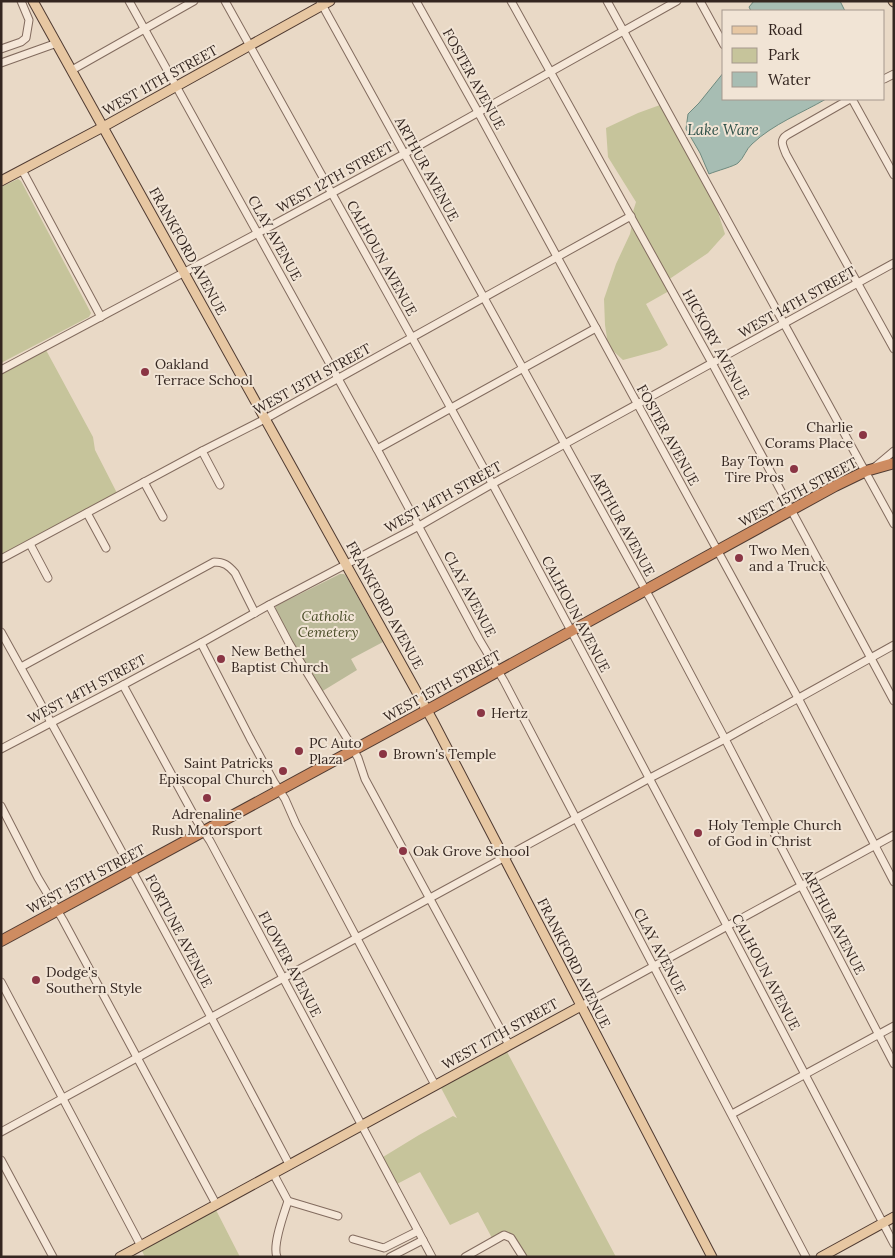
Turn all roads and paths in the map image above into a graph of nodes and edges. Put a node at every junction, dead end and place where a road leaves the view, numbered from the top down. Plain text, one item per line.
1 (21, 1) edge
2 (33, 1) edge
3 (129, 1) edge
4 (194, 1) edge
5 (225, 1) edge
6 (416, 1) edge
7 (511, 1) edge
8 (606, 1) edge
9 (677, 1) edge
10 (700, 1) edge
11 (324, 3) edge
12 (145, 29) junction
13 (623, 31) junction
14 (722, 41) edge
15 (56, 43) junction
16 (250, 46) junction
17 (1, 49) edge
18 (2, 60) edge
19 (72, 70) junction
20 (550, 71) junction
21 (176, 86) junction
22 (849, 100) edge
23 (852, 100) edge
24 (478, 112) junction
25 (103, 127) junction
26 (404, 154) junction
27 (22, 170) junction
28 (894, 175) edge
29 (1, 182) edge
30 (332, 193) junction
31 (632, 216) junction
32 (258, 233) junction
33 (557, 258) junction
34 (894, 263) edge
35 (184, 273) junction
36 (858, 283) junction
37 (484, 298) junction
38 (101, 317) junction
39 (784, 323) junction
40 (596, 328) junction
41 (412, 338) junction
42 (894, 349) edge
43 (712, 363) junction
44 (524, 368) junction
45 (1, 370) edge
46 (338, 379) junction
47 (638, 405) junction
48 (451, 408) junction
49 (265, 419) junction
50 (565, 444) junction
51 (377, 449) junction
52 (202, 451) junction
53 (894, 451) edge
54 (894, 462) edge
55 (869, 470) junction
56 (144, 482) junction
57 (492, 484) junction
58 (220, 485) dead end
59 (791, 510) junction
60 (87, 513) junction
61 (163, 517) dead end
62 (894, 524) edge
63 (419, 526) junction
64 (30, 544) junction
65 (106, 548) dead end
66 (717, 550) junction
67 (1, 559) edge
68 (346, 564) junction
69 (48, 578) dead end
70 (645, 590) junction
71 (269, 605) junction
72 (255, 613) junction
73 (571, 630) junction
74 (1, 632) edge
75 (201, 643) junction
76 (894, 646) edge
77 (871, 658) junction
78 (21, 667) junction
79 (498, 671) junction
80 (123, 685) junction
81 (798, 698) junction
82 (894, 701) edge
83 (427, 710) junction
84 (51, 722) junction
85 (725, 740) junction
86 (1, 748) edge
87 (353, 750) junction
88 (650, 778) junction
89 (279, 790) junction
90 (1, 806) edge
91 (577, 818) junction
92 (204, 831) junction
93 (894, 835) edge
94 (875, 845) junction
95 (504, 858) junction
96 (132, 870) junction
97 (894, 882) edge
98 (800, 885) junction
99 (430, 898) junction
100 (57, 911) junction
101 (727, 926) junction
102 (357, 938) junction
103 (1, 941) edge
104 (654, 966) junction
105 (283, 978) junction
106 (1, 982) edge
107 (581, 1006) junction
108 (211, 1017) junction
109 (894, 1026) edge
110 (878, 1034) junction
111 (508, 1045) junction
112 (137, 1058) junction
113 (894, 1064) edge
114 (805, 1073) junction
115 (435, 1085) junction
116 (63, 1098) junction
117 (732, 1114) junction
118 (362, 1124) junction
119 (1, 1132) edge
120 (1, 1160) edge
121 (289, 1164) junction
122 (273, 1173) junction
123 (288, 1201) junction
124 (216, 1204) junction
125 (338, 1216) dead end
126 (894, 1217) edge
127 (882, 1223) junction
128 (418, 1230) junction
129 (353, 1239) dead end
130 (423, 1240) junction
131 (894, 1244) edge
132 (141, 1246) junction
133 (53, 1257) edge
134 (120, 1257) edge
135 (277, 1257) edge
136 (390, 1257) edge
137 (432, 1257) edge
138 (465, 1257) edge
139 (523, 1257) edge
140 (712, 1257) edge
141 (806, 1257) edge
142 (821, 1257) edge

1 - 17 street
2 - 15 main road, FRANKFORD AVENUE
3 - 12 street, CLAY AVENUE
4 - 12 street
5 - 16 street, CALHOUN AVENUE
6 - 24 street, FOSTER AVENUE
7 - 20 street, HICKORY AVENUE
8 - 13 street
9 - 13 street, WEST 12TH STREET
10 - 14 street
11 - 16 main road, WEST 11TH STREET
11 - 26 street, ARTHUR AVENUE
12 - 19 street
12 - 21 street, CLAY AVENUE
13 - 20 street, WEST 12TH STREET
13 - 39 street
15 - 18 street
15 - 19 main road, FRANKFORD AVENUE
16 - 21 main road, WEST 11TH STREET
16 - 30 street, CALHOUN AVENUE
19 - 25 main road, FRANKFORD AVENUE
20 - 24 street, WEST 12TH STREET
20 - 31 street, HICKORY AVENUE
21 - 25 main road, WEST 11TH STREET
21 - 32 street, CLAY AVENUE
22 - 36 street
23 - 28 street
24 - 26 street, WEST 12TH STREET
24 - 33 street, FOSTER AVENUE
25 - 27 main road, WEST 11TH STREET
25 - 35 main road, FRANKFORD AVENUE
26 - 30 street, WEST 12TH STREET
26 - 37 street, ARTHUR AVENUE
27 - 29 main road, WEST 11TH STREET
27 - 38 street
30 - 32 street, WEST 12TH STREET
30 - 41 street, CALHOUN AVENUE
31 - 33 street, WEST 13TH STREET
31 - 43 street, HICKORY AVENUE
32 - 35 street, WEST 12TH STREET
32 - 46 street, CLAY AVENUE
33 - 37 street, WEST 13TH STREET
33 - 40 street, FOSTER AVENUE
34 - 36 street, WEST 14TH STREET
35 - 38 street, WEST 12TH STREET
35 - 49 main road, FRANKFORD AVENUE
36 - 39 street, WEST 14TH STREET
36 - 42 street
37 - 41 street, WEST 13TH STREET
37 - 44 street, ARTHUR AVENUE
38 - 45 street, WEST 12TH STREET
39 - 43 street, WEST 14TH STREET
39 - 55 street
40 - 44 street
40 - 47 street, FOSTER AVENUE
41 - 46 street, WEST 13TH STREET
41 - 48 street, CALHOUN AVENUE
43 - 47 street, WEST 14TH STREET
43 - 59 street, HICKORY AVENUE
44 - 48 street
44 - 50 street, ARTHUR AVENUE
46 - 49 street, WEST 13TH STREET
46 - 51 street, CLAY AVENUE
47 - 50 street, WEST 14TH STREET
47 - 66 street, FOSTER AVENUE
48 - 51 street
48 - 57 street, CALHOUN AVENUE
49 - 52 street, WEST 13TH STREET
49 - 68 main road, FRANKFORD AVENUE
50 - 57 street, WEST 14TH STREET
50 - 70 street, ARTHUR AVENUE
51 - 63 street, CLAY AVENUE
52 - 56 street, WEST 13TH STREET
52 - 58 street
53 - 55 street, WEST 15TH STREET
54 - 55 highway
55 - 59 highway, WEST 15TH STREET
55 - 62 street
56 - 60 street, WEST 13TH STREET
56 - 61 street
57 - 63 street, WEST 14TH STREET
57 - 73 street, CALHOUN AVENUE
59 - 66 highway, WEST 15TH STREET
59 - 77 street, HICKORY AVENUE
60 - 64 street, WEST 13TH STREET
60 - 65 street
63 - 68 street, WEST 14TH STREET
63 - 79 street, CLAY AVENUE
64 - 67 street, WEST 13TH STREET
64 - 69 street
66 - 70 highway, WEST 15TH STREET
66 - 81 street, FOSTER AVENUE
68 - 71 street, WEST 14TH STREET
68 - 83 main road, FRANKFORD AVENUE
70 - 73 highway, WEST 15TH STREET
70 - 85 street, ARTHUR AVENUE
71 - 72 street, WEST 14TH STREET
71 - 87 street
72 - 75 street, WEST 14TH STREET
72 - 78 street
73 - 79 highway, WEST 15TH STREET
73 - 88 street, CALHOUN AVENUE
74 - 78 street, FORTUNE AVENUE
75 - 80 street, WEST 14TH STREET
75 - 89 street
76 - 77 street
77 - 81 street
77 - 82 street, HICKORY AVENUE
78 - 84 street, FORTUNE AVENUE
79 - 83 highway, WEST 15TH STREET
79 - 91 street, CLAY AVENUE
80 - 84 street, WEST 14TH STREET
80 - 92 street, FLOWER AVENUE
81 - 85 street
81 - 94 street, FOSTER AVENUE
83 - 87 highway, WEST 15TH STREET
83 - 95 main road, FRANKFORD AVENUE
84 - 86 street, WEST 14TH STREET
84 - 96 street, FORTUNE AVENUE
85 - 88 street
85 - 98 street, ARTHUR AVENUE
87 - 89 highway, WEST 15TH STREET
87 - 99 street
88 - 91 street
88 - 101 street, CALHOUN AVENUE
89 - 92 highway, WEST 15TH STREET
89 - 102 street
90 - 100 street
91 - 95 street
91 - 104 street, CLAY AVENUE
92 - 96 highway, WEST 15TH STREET
92 - 105 street, FLOWER AVENUE
93 - 94 street, WEST 17TH STREET
94 - 97 street, FOSTER AVENUE
94 - 98 street, WEST 17TH STREET
95 - 99 street
95 - 107 main road, FRANKFORD AVENUE
96 - 100 highway, WEST 15TH STREET
96 - 108 street, FORTUNE AVENUE
98 - 101 street, WEST 17TH STREET
98 - 110 street, ARTHUR AVENUE
99 - 102 street
99 - 111 street
100 - 103 highway, WEST 15TH STREET
100 - 112 street
101 - 104 street, WEST 17TH STREET
101 - 114 street, CALHOUN AVENUE
102 - 105 street
102 - 115 street
104 - 107 street, WEST 17TH STREET
104 - 117 street, CLAY AVENUE
105 - 108 street
105 - 118 street, FLOWER AVENUE
106 - 116 street
107 - 111 main road, WEST 17TH STREET
107 - 140 main road, FRANKFORD AVENUE
108 - 112 street
108 - 121 street, FORTUNE AVENUE
109 - 110 street
110 - 113 street, ARTHUR AVENUE
110 - 114 street
111 - 115 main road, WEST 17TH STREET
112 - 116 street
112 - 124 street
114 - 117 street
114 - 127 street, CALHOUN AVENUE
115 - 118 main road, WEST 17TH STREET
116 - 119 street
116 - 132 street
117 - 141 street, CLAY AVENUE
118 - 121 main road, WEST 17TH STREET
118 - 128 street, FLOWER AVENUE
120 - 133 street
121 - 122 main road, WEST 17TH STREET
122 - 123 street
122 - 124 main road, WEST 17TH STREET
123 - 125 street
123 - 135 street
124 - 132 main road, WEST 17TH STREET
126 - 127 main road
127 - 131 street, CALHOUN AVENUE
127 - 142 main road
128 - 129 street
128 - 130 street, FLOWER AVENUE
130 - 136 street
130 - 137 street, FLOWER AVENUE
132 - 134 main road, WEST 17TH STREET
138 - 139 street

